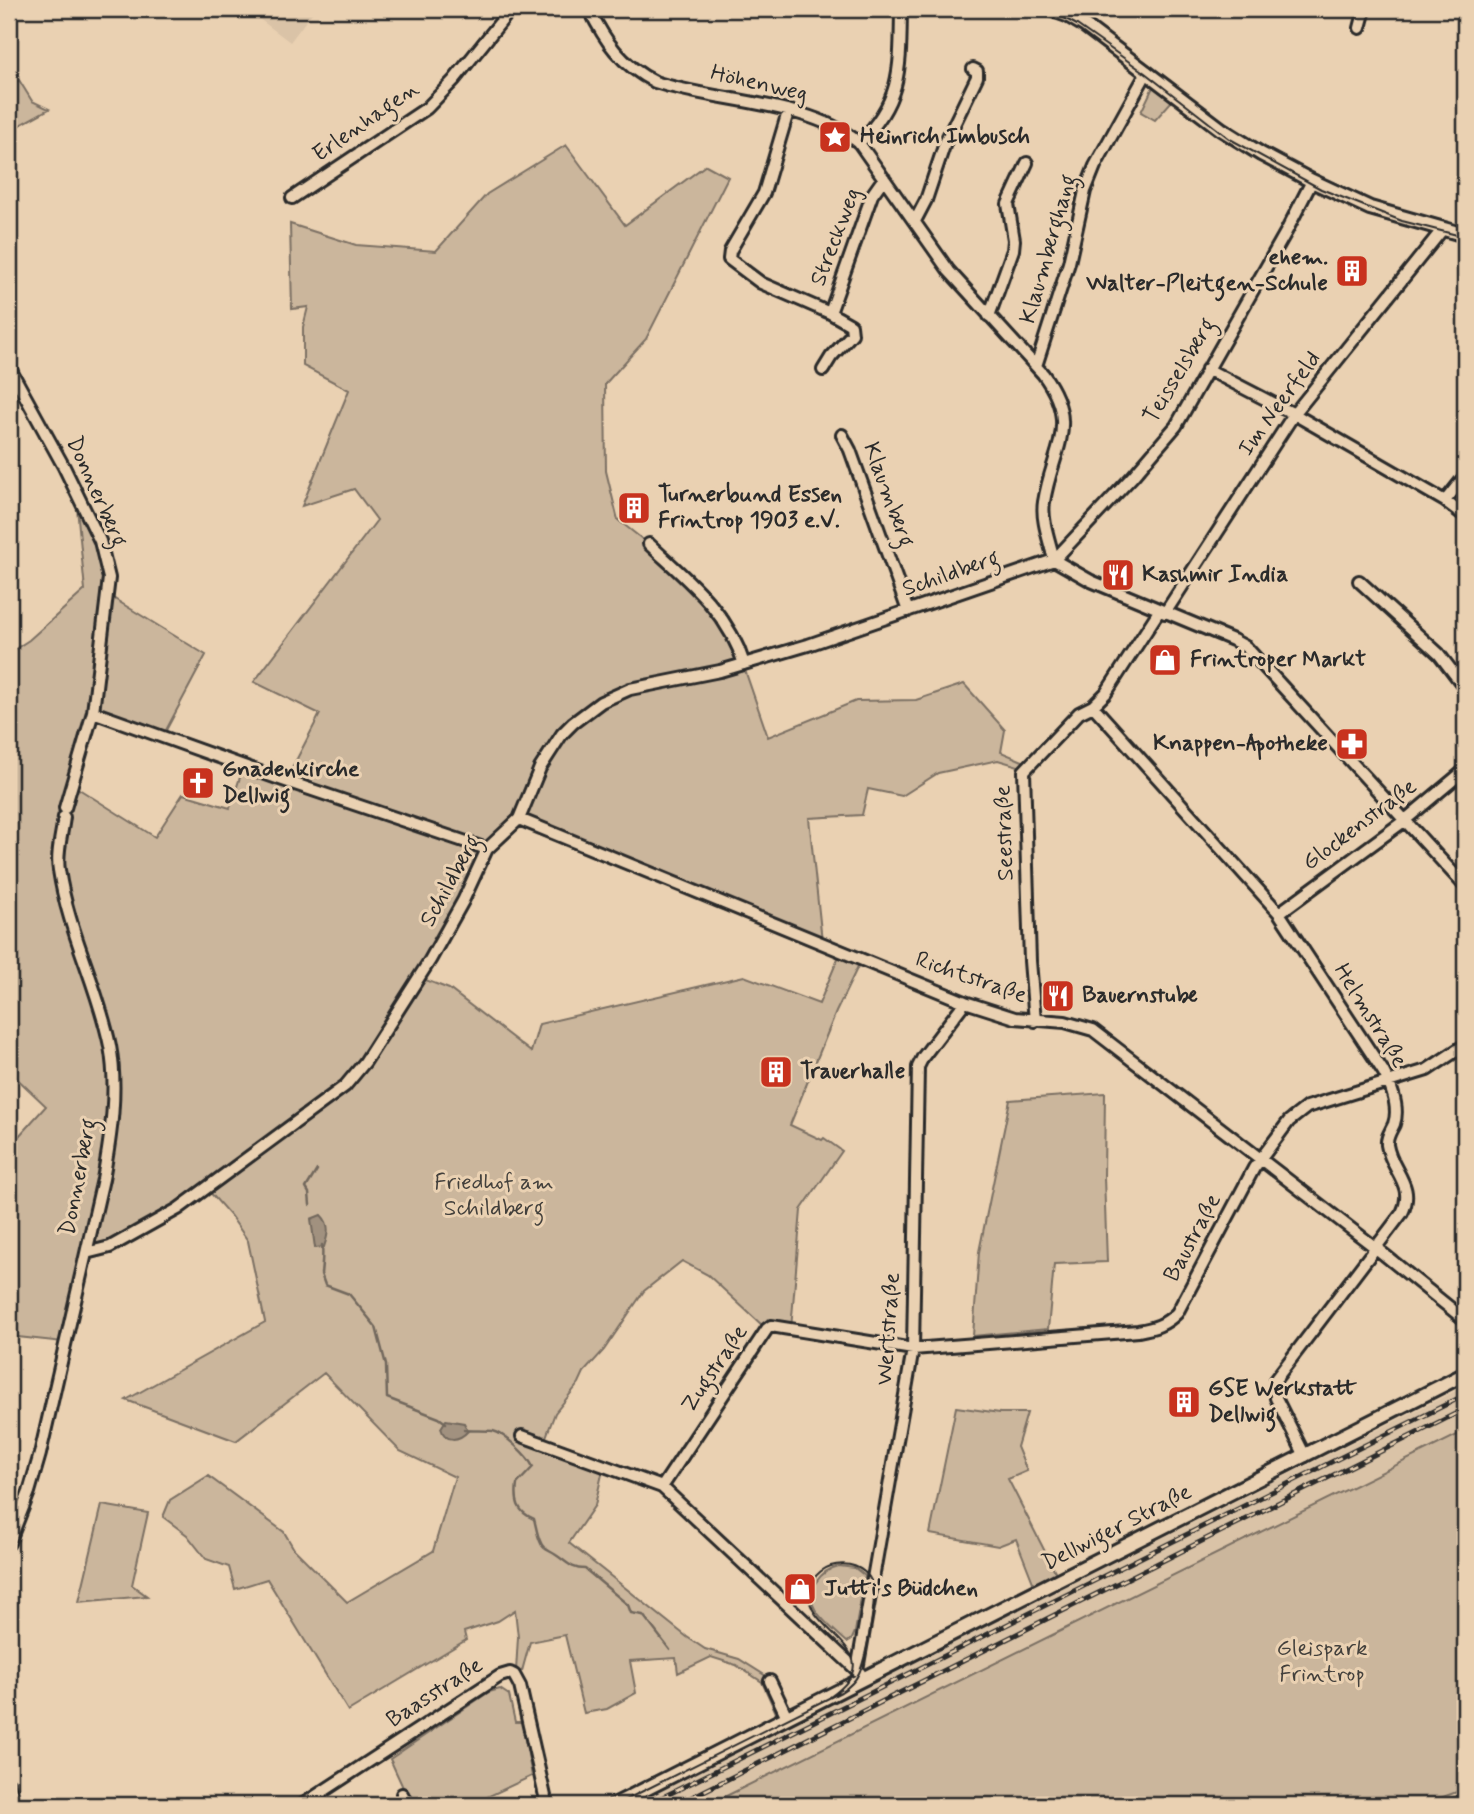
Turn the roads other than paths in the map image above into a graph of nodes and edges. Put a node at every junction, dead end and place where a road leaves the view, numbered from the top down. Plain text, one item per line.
1 (511, 9) edge
2 (589, 9) edge
3 (901, 9) edge
4 (1050, 9) edge
5 (1365, 9) edge
6 (1360, 28) dead end
7 (973, 69) dead end
8 (1147, 72) junction
9 (788, 112) junction
10 (859, 143) junction
11 (1027, 163) dead end
12 (884, 178) junction
13 (1312, 181) junction
14 (292, 198) dead end
15 (915, 221) junction
16 (1442, 230) junction
17 (1465, 235) edge
18 (830, 313) junction
19 (989, 316) junction
20 (1036, 366) junction
21 (9, 367) edge
22 (1207, 369) junction
23 (823, 370) dead end
24 (1294, 414) junction
25 (842, 435) dead end
26 (1465, 476) edge
27 (1444, 501) junction
28 (1465, 516) edge
29 (649, 544) dead end
30 (1054, 560) junction
31 (1359, 581) dead end
32 (908, 611) junction
33 (1162, 612) junction
34 (744, 664) junction
35 (1465, 688) edge
36 (1093, 706) junction
37 (93, 712) junction
38 (1465, 770) edge
39 (519, 819) junction
40 (1404, 821) junction
41 (487, 849) junction
42 (1465, 886) edge
43 (1279, 913) junction
44 (965, 1002) junction
45 (1035, 1021) junction
46 (1465, 1045) edge
47 (1389, 1082) junction
48 (1260, 1159) junction
49 (1376, 1248) junction
50 (86, 1253) junction
51 (1465, 1320) edge
52 (913, 1349) junction
53 (1465, 1374) edge
54 (522, 1436) dead end
55 (1305, 1456) junction
56 (662, 1487) junction
57 (9, 1543) edge
58 (860, 1674) junction
59 (770, 1681) dead end
60 (787, 1717) junction
61 (9, 1784) edge
62 (402, 1794) dead end
63 (15, 1805) edge
64 (302, 1805) edge
65 (408, 1805) edge
66 (547, 1805) edge
67 (614, 1805) edge

1 - 14 street, Erlenhagen
2 - 9 street, Höhenweg
3 - 10 street
4 - 8 main road
5 - 6 street
7 - 15 street
8 - 13 main road
8 - 20 street, Klaumberghang
9 - 10 street, Höhenweg
9 - 18 street, Streckweg
10 - 12 street, Höhenweg
11 - 19 street
12 - 15 street, Höhenweg
12 - 18 street, Streckweg
13 - 16 main road
13 - 22 street, Teisselsberg
15 - 19 street, Höhenweg
16 - 17 main road
16 - 24 street, Im Neerfeld
18 - 23 street, Streckweg
19 - 20 street, Höhenweg
20 - 30 street, Höhenweg
21 - 37 street, Donnerberg
22 - 24 street
22 - 30 street, Teisselsberg
24 - 27 street
24 - 33 street, Im Neerfeld
25 - 32 street, Klaumberg
26 - 27 street
27 - 28 street
29 - 34 street
30 - 32 street, Schildberg
30 - 33 street
31 - 35 street
32 - 34 street, Schildberg
33 - 36 street, Seestraße
33 - 40 street
34 - 39 street, Schildberg
36 - 43 street, Helmstraße
36 - 45 street, Seestraße
37 - 41 street
37 - 50 street, Donnerberg
38 - 40 street, Glockenstraße
39 - 41 street, Schildberg
39 - 44 street, Richtstraße
40 - 42 street
40 - 43 street, Glockenstraße
41 - 50 street, Schildberg
43 - 47 street, Helmstraße
44 - 45 street, Richtstraße
44 - 52 street, Wertstraße
45 - 48 street, Richtstraße
46 - 47 street, Baustraße
47 - 48 street, Baustraße
47 - 49 street, Helmstraße
48 - 49 street, Richtstraße
48 - 52 street, Baustraße
49 - 51 street, Richtstraße
49 - 55 street, Helmstraße
50 - 57 street, Donnerberg
52 - 56 street, Zugstraße
52 - 58 street, Wertstraße
53 - 55 main road, Dellwiger Straße
54 - 56 street
55 - 58 main road, Dellwiger Straße
56 - 58 street
58 - 60 main road, Dellwiger Straße
59 - 60 street
60 - 67 main road, Dellwiger Straße
61 - 63 street
62 - 65 street
64 - 66 street, Baasstraße

